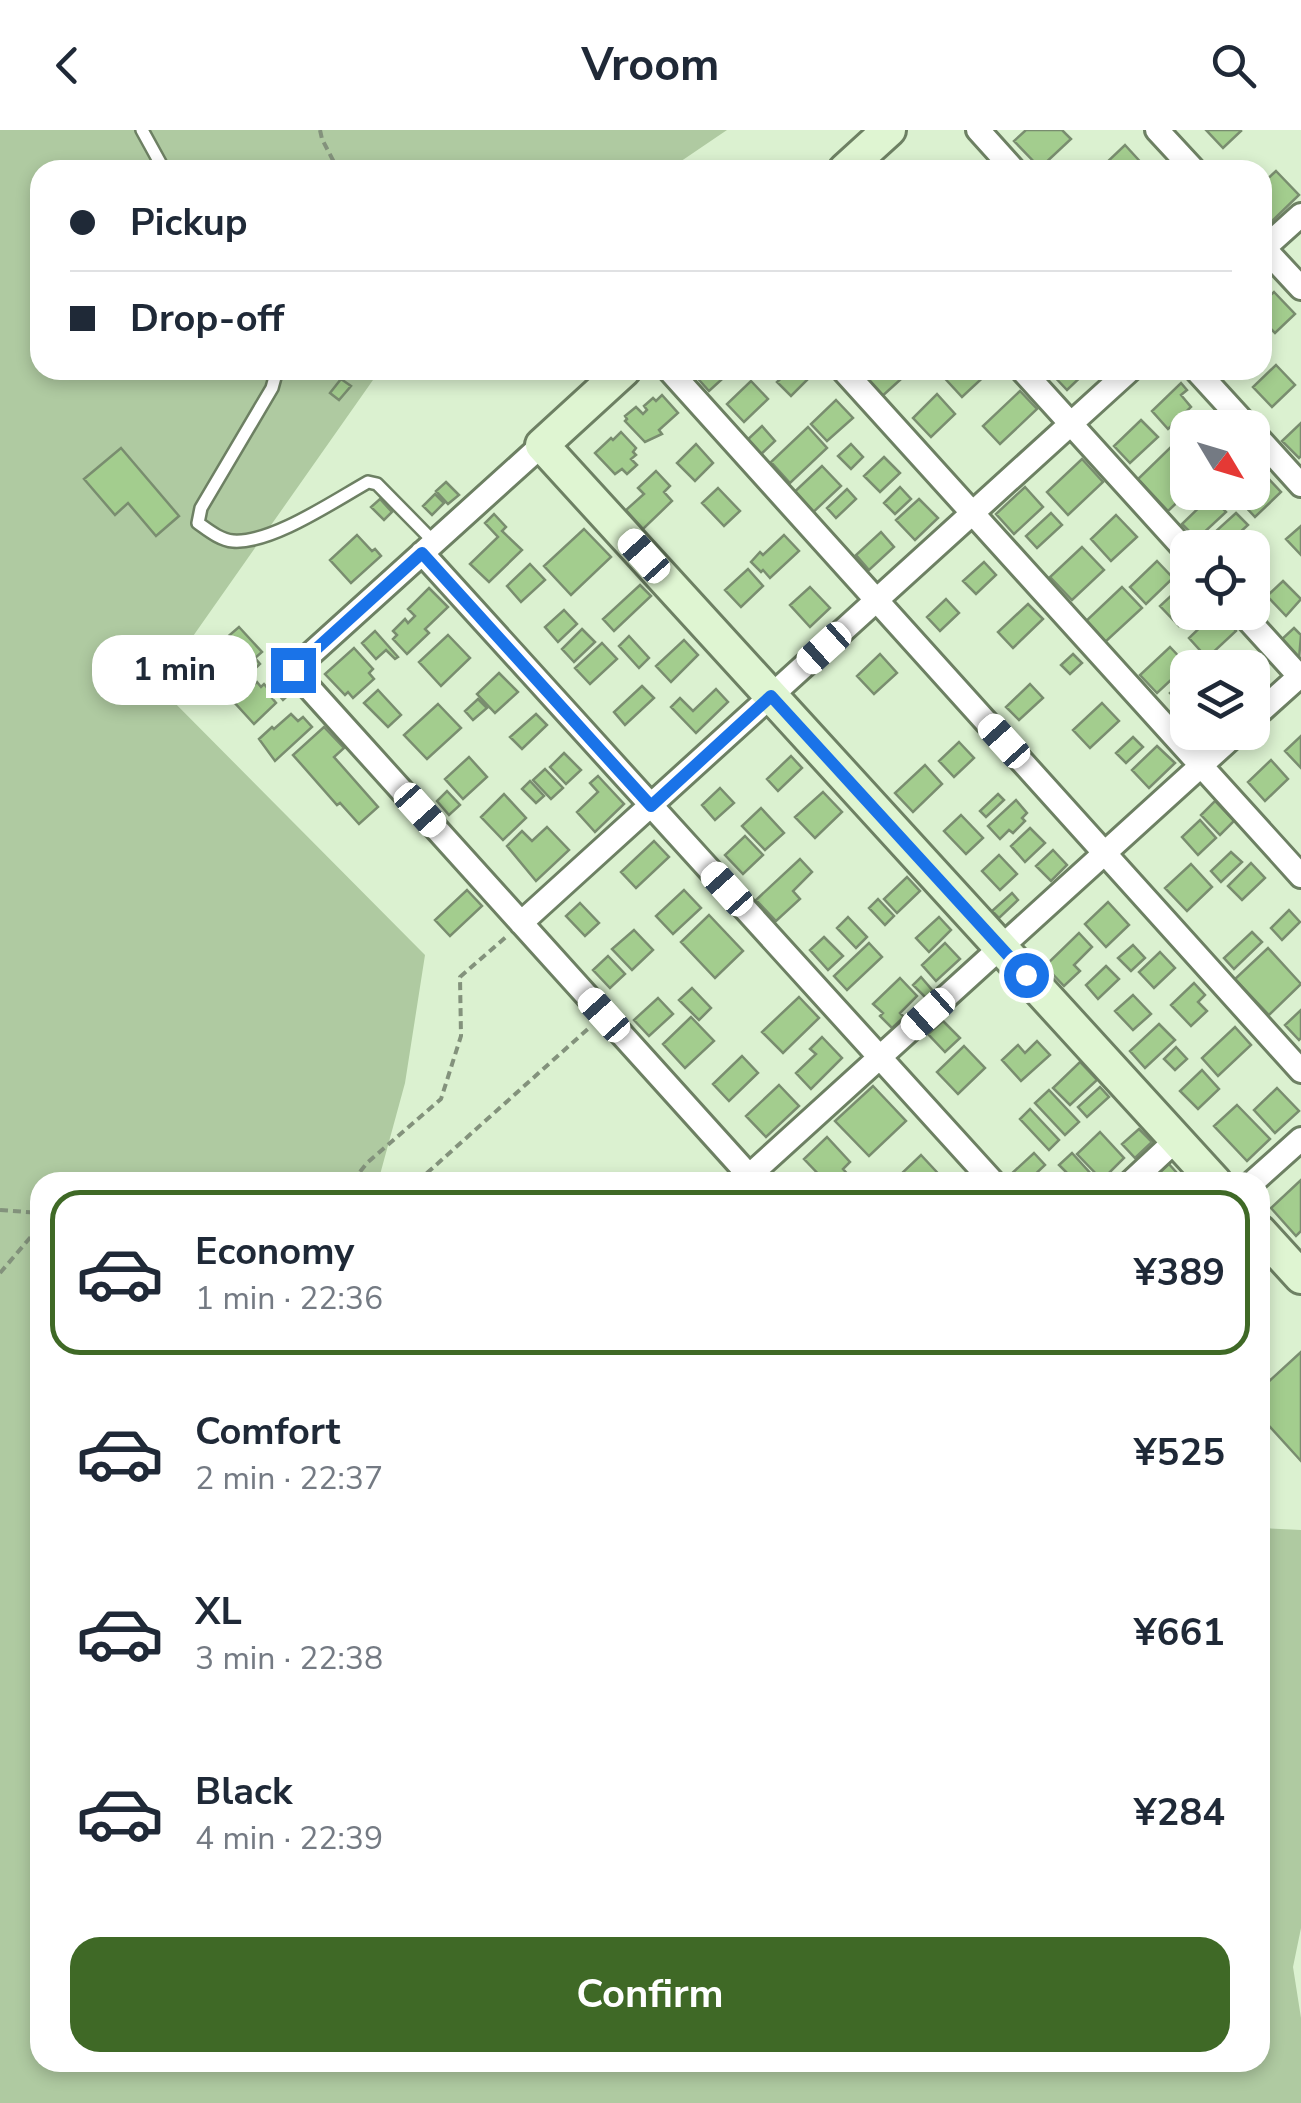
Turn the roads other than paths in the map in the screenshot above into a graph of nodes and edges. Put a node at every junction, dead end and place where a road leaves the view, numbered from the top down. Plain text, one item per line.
1 (142, 130) edge
2 (889, 130) edge
3 (978, 130) edge
4 (1157, 130) edge
5 (158, 160) edge
6 (856, 160) edge
7 (1005, 160) edge
8 (1185, 160) edge
9 (1301, 215) edge
10 (1272, 240) edge
11 (1272, 257) edge
12 (1301, 288) edge
13 (274, 380) edge
14 (613, 380) edge
15 (678, 380) edge
16 (852, 380) edge
17 (1031, 380) edge
18 (1119, 380) edge
19 (1205, 380) edge
20 (1233, 410) edge
21 (1070, 424) junction
22 (542, 445) junction
23 (1270, 451) edge
24 (1301, 484) edge
25 (972, 513) junction
26 (1170, 533) edge
27 (428, 547) junction
28 (877, 600) junction
29 (1258, 630) edge
30 (1300, 677) edge
31 (771, 696) junction
32 (1270, 703) edge
33 (1218, 750) edge
34 (1201, 766) junction
35 (651, 806) junction
36 (1105, 853) junction
37 (1301, 876) edge
38 (521, 923) junction
39 (1000, 948) junction
40 (880, 1057) junction
41 (1301, 1071) edge
42 (1301, 1139) edge
43 (1176, 1140) junction
44 (746, 1172) edge
45 (759, 1172) edge
46 (980, 1172) edge
47 (1142, 1172) edge
48 (1206, 1172) edge
49 (1264, 1172) edge
50 (1270, 1243) edge
51 (1301, 1277) edge

1 - 5 lane
2 - 6 street
3 - 7 street
4 - 8 street
9 - 10 street
11 - 12 street
13 - 27 lane
14 - 22 street
15 - 28 street
16 - 25 street
17 - 21 street
18 - 21 street
19 - 20 street
21 - 25 street
21 - 26 street
22 - 27 street
22 - 31 street
23 - 24 street
25 - 28 street
25 - 34 street
27 - 35 street
27 - 38 street
28 - 31 street
28 - 36 street
29 - 30 street
30 - 32 street
31 - 35 street
31 - 39 street
33 - 34 street
34 - 36 street
34 - 37 street
35 - 38 street
35 - 40 street
36 - 39 street
36 - 41 street
38 - 44 street
39 - 40 street
39 - 43 street
40 - 45 street
40 - 46 street
42 - 49 street
43 - 47 street
43 - 48 street
50 - 51 street

